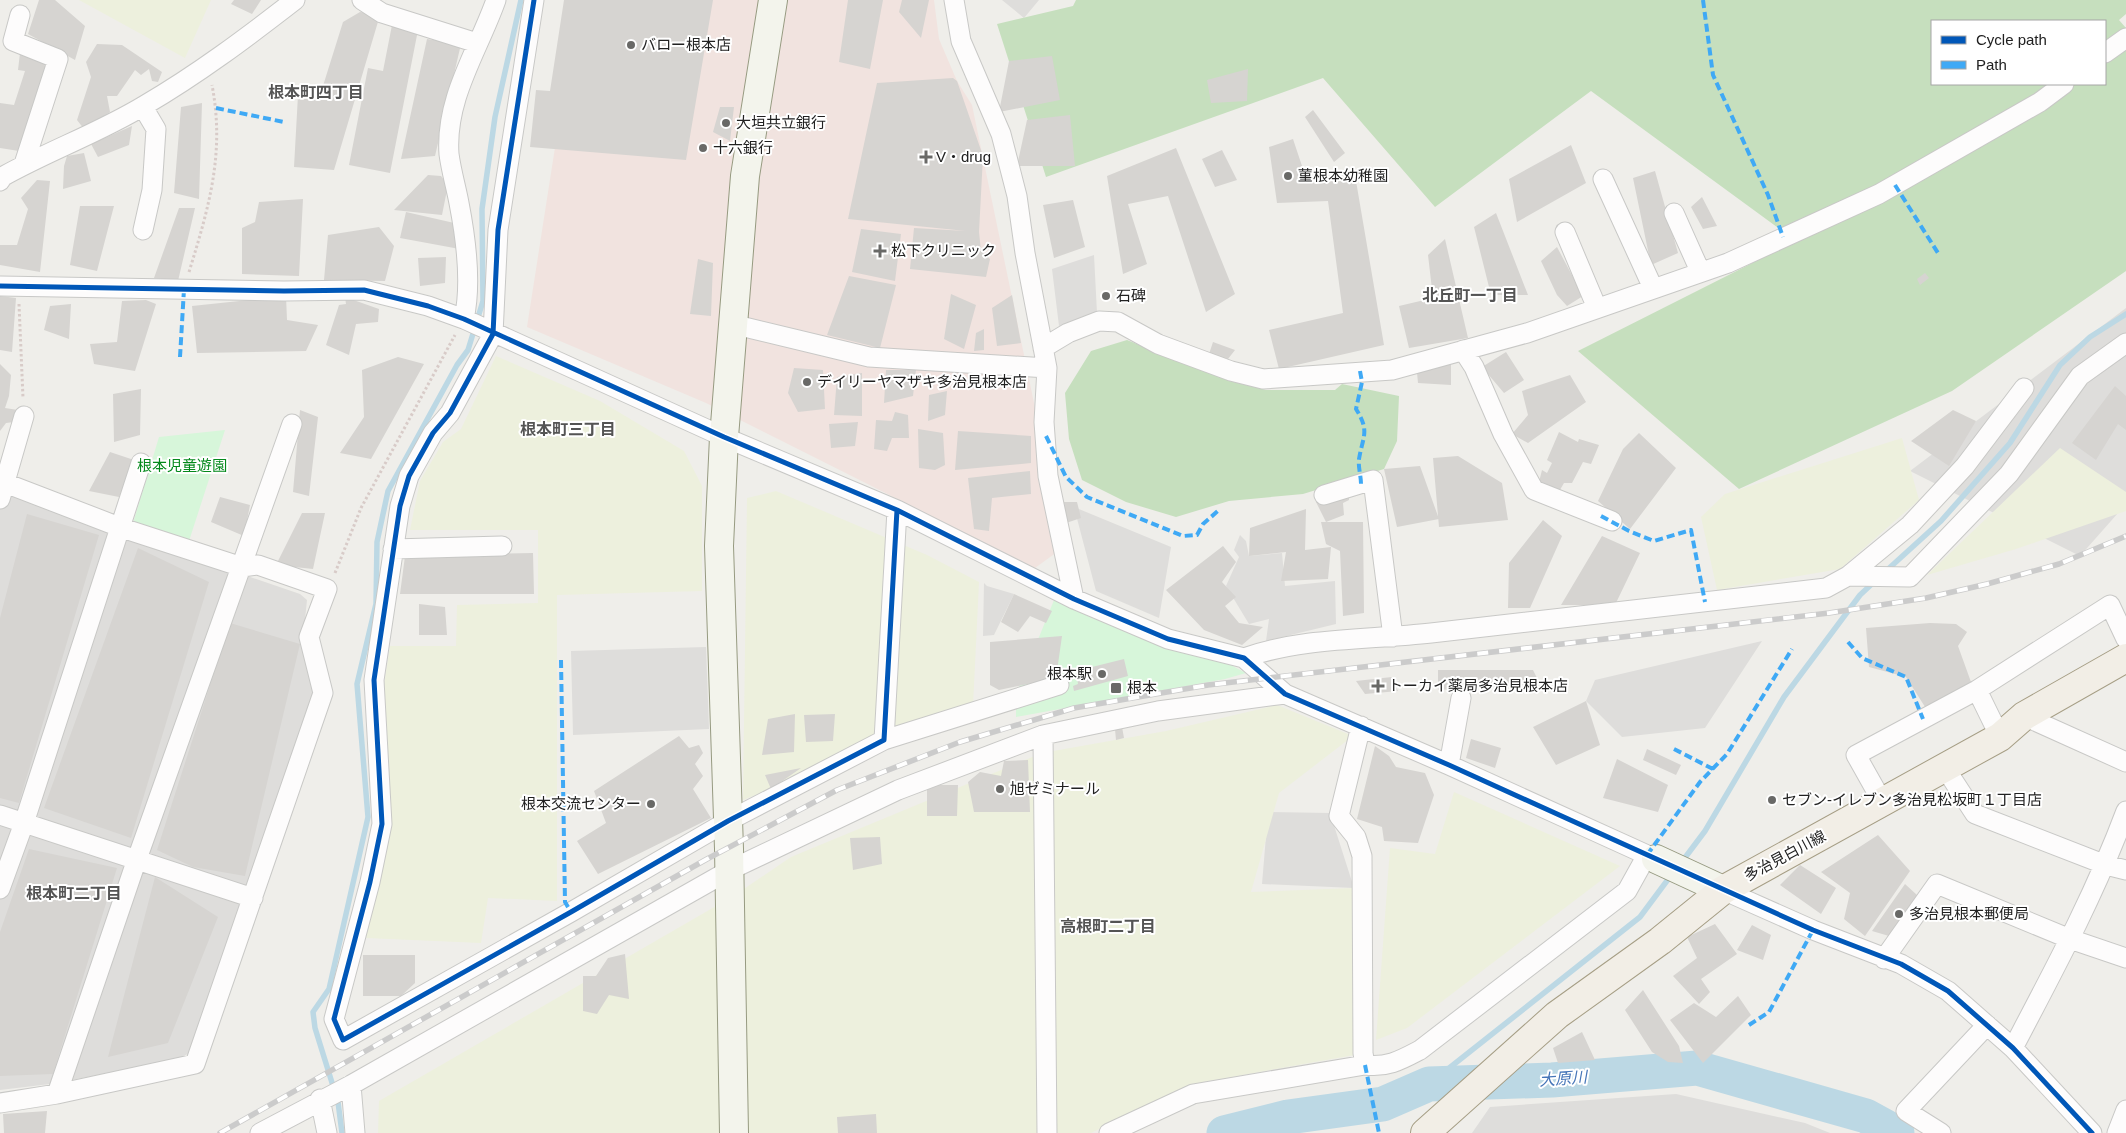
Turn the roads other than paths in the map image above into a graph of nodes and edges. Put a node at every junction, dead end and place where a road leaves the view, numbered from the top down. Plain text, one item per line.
1 (295, 0) edge
2 (362, 0) edge
3 (496, 0) edge
4 (534, 0) edge
5 (773, 0) edge
6 (954, 0) edge
7 (20, 15) dead end
8 (2126, 38) edge
9 (476, 43) junction
10 (2106, 52) edge
11 (2063, 85) edge
12 (143, 106) junction
13 (24, 164) junction
14 (1, 178) edge
15 (1603, 179) dead end
16 (1674, 213) dead end
17 (143, 230) dead end
18 (1565, 232) dead end
19 (1700, 271) junction
20 (0, 286) edge
21 (1653, 288) junction
22 (1597, 308) junction
23 (464, 319) junction
24 (732, 324) junction
25 (493, 334) junction
26 (2126, 343) edge
27 (1043, 348) junction
28 (1462, 350) junction
29 (1047, 368) junction
30 (2024, 388) dead end
31 (24, 416) road end
32 (292, 424) dead end
33 (724, 437) junction
34 (141, 463) dead end
35 (2, 488) edge
36 (1324, 495) dead end
37 (897, 510) junction
38 (1612, 521) dead end
39 (122, 528) junction
40 (502, 546) dead end
41 (393, 549) junction
42 (242, 567) junction
43 (1848, 576) junction
44 (1074, 599) junction
45 (1393, 637) junction
46 (2126, 639) edge
47 (1244, 658) junction
48 (2126, 658) edge
49 (1059, 685) dead end
50 (1977, 690) junction
51 (1285, 694) junction
52 (1461, 698) dead end
53 (2024, 716) junction
54 (1360, 726) junction
55 (1043, 735) junction
56 (2000, 737) junction
57 (884, 740) junction
58 (2126, 762) edge
59 (1449, 765) junction
60 (1945, 768) junction
61 (1883, 803) junction
62 (2126, 811) edge
63 (0, 815) edge
64 (728, 821) junction
65 (24, 823) junction
66 (1652, 857) junction
67 (137, 858) junction
68 (2106, 864) junction
69 (730, 870) junction
70 (2126, 870) edge
71 (0, 889) edge
72 (1723, 890) junction
73 (253, 898) junction
74 (2070, 939) junction
75 (2126, 958) edge
76 (1884, 960) junction
77 (1987, 1025) junction
78 (2013, 1048) junction
79 (1365, 1065) junction
80 (351, 1085) junction
81 (57, 1094) junction
82 (320, 1100) junction
83 (0, 1103) edge
84 (2126, 1110) edge
85 (260, 1133) edge
86 (327, 1133) edge
87 (355, 1133) edge
88 (734, 1133) edge
89 (1047, 1133) edge
90 (1109, 1133) edge
91 (1425, 1133) edge
92 (1941, 1133) edge
93 (2092, 1133) edge
94 (2117, 1133) edge

1 - 12 street
2 - 9 street
3 - 9 street
4 - 25 street
5 - 24 street
6 - 27 street
7 - 13 street
8 - 10 street
9 - 23 street
11 - 19 street
12 - 13 street
12 - 17 street
13 - 14 street
15 - 21 street
16 - 19 street
18 - 22 street
19 - 21 street
20 - 23 street
21 - 22 street
22 - 28 street
23 - 25 street
24 - 29 street
24 - 33 street
25 - 33 street
25 - 41 street
26 - 43 street
27 - 28 street
27 - 29 street
28 - 38 street
29 - 44 street
30 - 43 street
31 - 35 street
32 - 42 street
33 - 37 street
33 - 64 street
34 - 39 street
35 - 39 street
36 - 45 street
37 - 44 street
37 - 57 street
39 - 42 street
39 - 65 street
40 - 41 street
41 - 64 street
42 - 67 street
42 - 73 street
43 - 45 street
44 - 47 street
45 - 47 street
46 - 50 street
47 - 51 street
48 - 53 main road, 多治見白川線
49 - 57 street
50 - 56 street
50 - 61 street
51 - 54 street
51 - 55 street
52 - 59 street
53 - 56 main road, 多治見白川線
53 - 58 street
54 - 59 street
54 - 79 street
55 - 69 street
55 - 89 street
56 - 60 main road, 多治見白川線
57 - 64 street
59 - 66 street
60 - 61 main road, 多治見白川線
60 - 68 street
61 - 72 main road, 多治見白川線
62 - 68 street
63 - 65 street
64 - 69 street
65 - 67 street
65 - 71 street
66 - 72 street
66 - 79 street
67 - 73 street
67 - 81 street
68 - 70 street
68 - 74 street
69 - 80 street
69 - 88 street
72 - 76 street
72 - 91 main road, 多治見白川線
73 - 81 street
74 - 75 street
74 - 76 street
74 - 78 street
76 - 77 street
77 - 78 street
77 - 92 street
78 - 93 street
79 - 90 street
80 - 82 street
80 - 87 street
81 - 83 street
82 - 85 street
82 - 86 street
84 - 94 street

